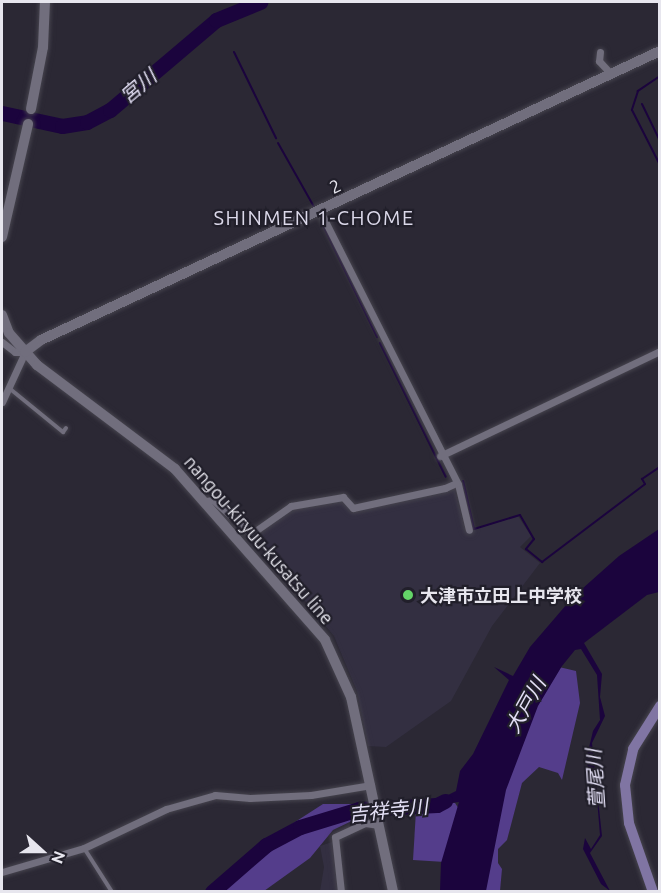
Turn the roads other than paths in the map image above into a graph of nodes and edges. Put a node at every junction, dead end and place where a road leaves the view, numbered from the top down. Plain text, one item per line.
1 (45, 2) edge
2 (660, 51) edge
3 (600, 52) dead end
4 (611, 74) junction
5 (32, 109) dead end
6 (28, 124) dead end
7 (320, 211) junction
8 (2, 237) edge
9 (2, 315) edge
10 (2, 342) edge
11 (25, 351) junction
12 (660, 351) edge
13 (8, 387) junction
14 (2, 402) edge
15 (66, 428) dead end
16 (440, 456) junction
17 (456, 483) junction
18 (206, 501) junction
19 (469, 530) dead end
20 (660, 706) edge
21 (371, 785) junction
22 (379, 823) junction
23 (84, 848) junction
24 (2, 872) edge
25 (112, 891) edge
26 (341, 891) edge
27 (393, 891) edge
28 (653, 891) edge

1 - 5 main road
2 - 4 main road, 2
3 - 4 street
4 - 7 main road, 2
6 - 8 main road
7 - 11 main road, 2
7 - 16 street
9 - 11 main road, nangou-kiryuu-kusatsu line
10 - 11 street
11 - 13 street
11 - 18 main road, nangou-kiryuu-kusatsu line
12 - 16 street
13 - 14 street
13 - 15 lane
16 - 17 street
17 - 18 street
17 - 19 street
18 - 21 main road, nangou-kiryuu-kusatsu line
20 - 28 main road
21 - 22 main road, nangou-kiryuu-kusatsu line
21 - 23 street
22 - 26 street
22 - 27 main road, nangou-kiryuu-kusatsu line
23 - 24 street
23 - 25 lane

